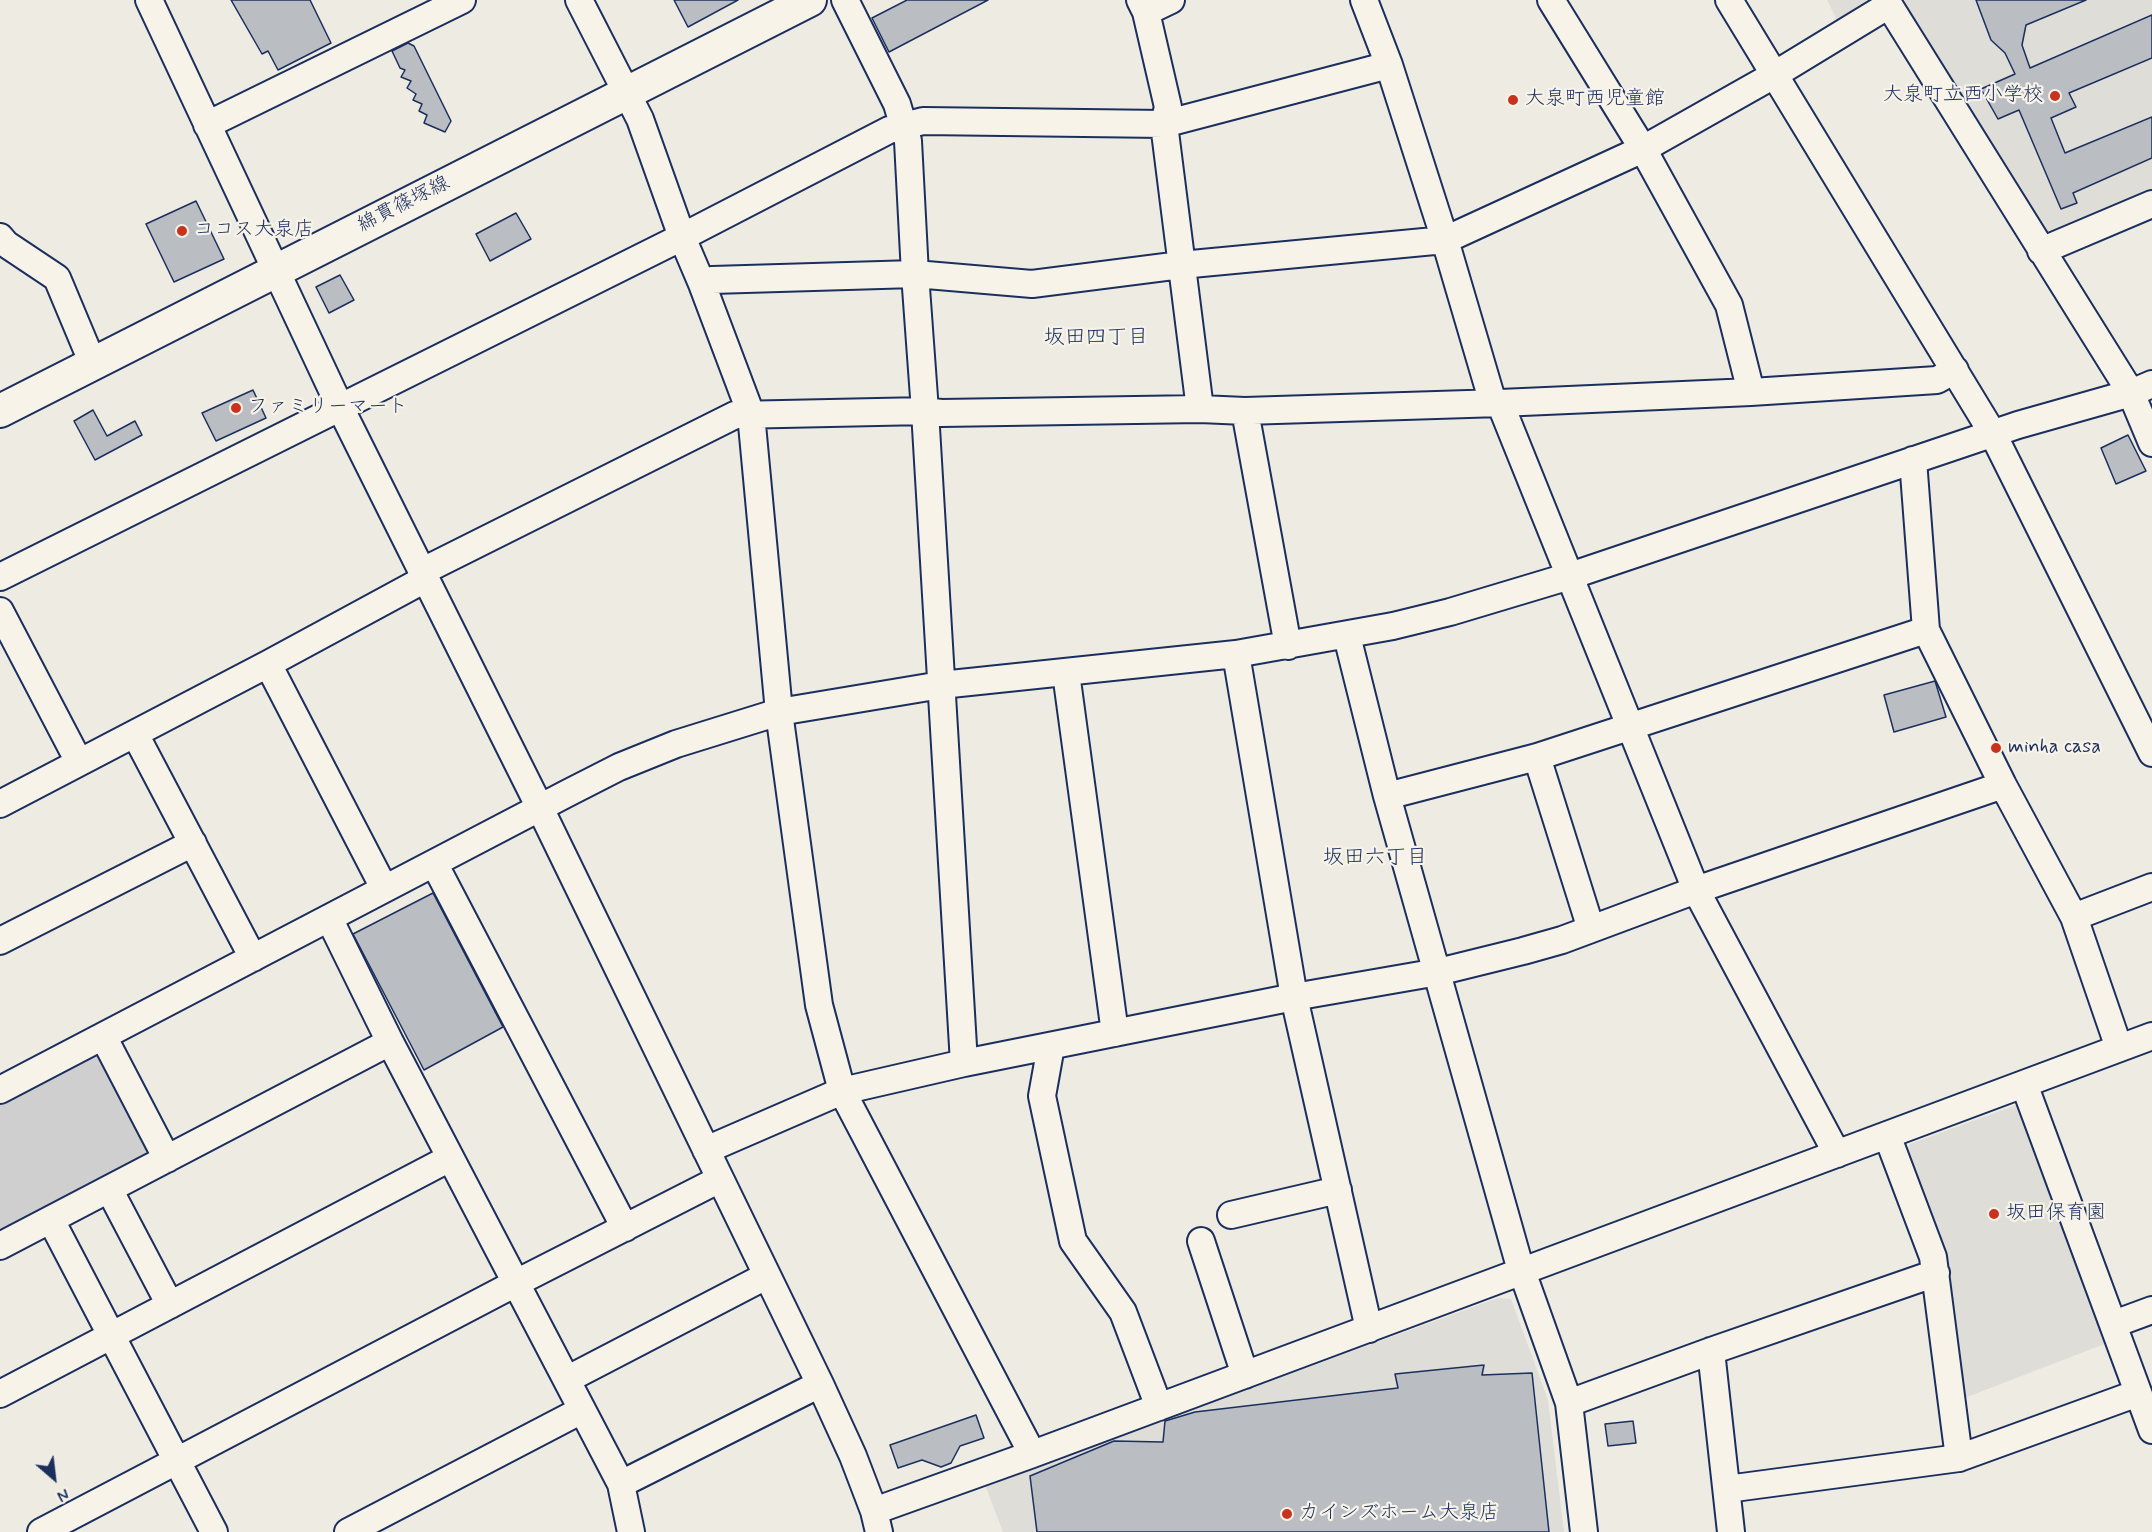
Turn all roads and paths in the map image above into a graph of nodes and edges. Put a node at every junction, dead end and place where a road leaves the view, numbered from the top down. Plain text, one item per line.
1 (149, 0) edge
2 (462, 0) edge
3 (579, 0) edge
4 (810, 0) edge
5 (845, 0) edge
6 (1171, 0) edge
7 (1364, 0) edge
8 (1551, 0) edge
9 (1729, 0) edge
10 (1143, 6) edge
11 (1389, 65) junction
12 (1774, 75) junction
13 (628, 92) junction
14 (1164, 124) junction
15 (207, 125) junction
16 (904, 125) junction
17 (1643, 149) junction
18 (2152, 204) edge
19 (0, 237) edge
20 (682, 237) junction
21 (1445, 240) junction
22 (2041, 251) junction
23 (1181, 266) junction
24 (275, 270) junction
25 (915, 274) junction
26 (702, 284) junction
27 (93, 364) junction
28 (1955, 370) junction
29 (2141, 389) edge
30 (1751, 392) junction
31 (1496, 403) junction
32 (341, 409) junction
33 (1200, 409) junction
34 (0, 411) edge
35 (925, 411) junction
36 (1245, 411) junction
37 (751, 414) junction
38 (1994, 434) junction
39 (2152, 443) edge
40 (1913, 460) junction
41 (423, 576) junction
42 (1570, 576) junction
43 (0, 577) edge
44 (0, 611) edge
45 (1926, 630) junction
46 (1347, 636) junction
47 (1288, 646) junction
48 (1236, 654) junction
49 (268, 664) junction
50 (1066, 673) junction
51 (941, 685) junction
52 (779, 712) junction
53 (1629, 728) junction
54 (135, 734) junction
55 (2152, 753) edge
56 (1537, 757) junction
57 (79, 762) junction
58 (2002, 785) junction
59 (1387, 796) junction
60 (0, 804) edge
61 (540, 808) junction
62 (193, 843) junction
63 (434, 863) junction
64 (2152, 887) edge
65 (384, 888) junction
66 (1695, 890) junction
67 (2074, 917) junction
68 (329, 918) junction
69 (1591, 929) junction
70 (0, 941) edge
71 (253, 958) junction
72 (1438, 972) junction
73 (1294, 997) junction
74 (1115, 1033) junction
75 (103, 1036) junction
76 (2152, 1036) edge
77 (390, 1042) junction
78 (1051, 1046) junction
79 (2119, 1048) junction
80 (964, 1063) junction
81 (2024, 1084) junction
82 (0, 1090) edge
83 (842, 1091) junction
84 (1887, 1135) junction
85 (706, 1150) junction
86 (1837, 1154) junction
87 (450, 1158) junction
88 (167, 1159) junction
89 (720, 1179) junction
90 (109, 1189) junction
91 (1338, 1190) junction
92 (1231, 1215) dead end
93 (51, 1220) junction
94 (626, 1228) junction
95 (1201, 1241) dead end
96 (0, 1246) edge
97 (1523, 1272) junction
98 (1936, 1273) junction
99 (766, 1276) junction
100 (516, 1283) junction
101 (170, 1305) junction
102 (2152, 1311) edge
103 (2114, 1324) junction
104 (1369, 1329) junction
105 (111, 1336) junction
106 (1711, 1351) junction
107 (1245, 1375) junction
108 (568, 1380) junction
109 (820, 1384) junction
110 (2138, 1393) junction
111 (0, 1394) edge
112 (1569, 1403) junction
113 (1159, 1407) junction
114 (582, 1410) junction
115 (2152, 1430) edge
116 (1030, 1455) junction
117 (1959, 1458) junction
118 (177, 1461) junction
119 (621, 1484) junction
120 (1727, 1489) junction
121 (877, 1521) edge
122 (41, 1532) edge
123 (214, 1532) edge
124 (348, 1532) edge
125 (631, 1532) edge
126 (1584, 1532) edge
127 (1731, 1532) edge

1 - 15 street
2 - 15 street
3 - 13 street
4 - 13 main road, 綿貫篠塚線
5 - 16 street
6 - 10 street
7 - 11 street
8 - 17 street
9 - 12 street
10 - 14 street
11 - 14 street
11 - 21 street
12 - 17 street
12 - 22 street
12 - 28 street
13 - 20 street
13 - 24 main road, 綿貫篠塚線
14 - 16 street
14 - 23 street
15 - 24 street
16 - 20 street
16 - 25 street
17 - 21 street
17 - 30 street
18 - 22 street
19 - 27 street
20 - 26 street
20 - 32 street
21 - 23 street
21 - 31 street
22 - 29 street
23 - 25 street
23 - 33 street
24 - 27 main road, 綿貫篠塚線
24 - 32 street
25 - 26 street
25 - 35 street
26 - 37 street
27 - 34 main road, 綿貫篠塚線
28 - 30 street
28 - 38 street
29 - 38 street
29 - 39 street
30 - 31 street
31 - 36 street
31 - 42 street
32 - 41 street
32 - 43 street
33 - 35 street
33 - 36 street
35 - 37 street
35 - 51 street
36 - 47 street
37 - 41 street
37 - 52 street
38 - 40 street
38 - 55 street
40 - 42 street
40 - 45 street
41 - 49 street
41 - 61 street
42 - 46 street
42 - 53 street
44 - 57 street
45 - 53 street
45 - 58 street
46 - 47 street
46 - 59 street
47 - 48 street
48 - 50 street
48 - 73 street
49 - 54 street
49 - 65 street
50 - 51 street
50 - 74 street
51 - 52 street
51 - 80 street
52 - 61 street
52 - 83 street
53 - 56 street
53 - 66 street
54 - 57 street
54 - 62 street
56 - 59 street
56 - 69 street
57 - 60 street
58 - 66 street
58 - 67 street
59 - 72 street
61 - 63 street
61 - 85 street
62 - 70 street
62 - 71 street
63 - 65 street
63 - 94 street
64 - 67 street
65 - 68 street
66 - 69 street
66 - 86 street
67 - 79 street
68 - 71 street
68 - 77 street
69 - 72 street
71 - 75 street
72 - 73 street
72 - 97 street
73 - 74 street
73 - 91 street
74 - 78 street
75 - 82 street
75 - 88 street
76 - 79 street
77 - 87 street
77 - 88 street
78 - 80 street
78 - 113 street
79 - 81 street
80 - 83 street
81 - 84 street
81 - 103 street
83 - 85 street
83 - 116 street
84 - 86 street
84 - 98 street
85 - 89 street
86 - 97 street
87 - 100 street
87 - 101 street
88 - 90 street
89 - 94 street
89 - 99 street
90 - 93 street
90 - 101 street
91 - 92 street
91 - 104 street
93 - 96 street
93 - 105 street
94 - 100 street
95 - 107 street
97 - 104 street
97 - 112 street
98 - 106 street
98 - 117 street
99 - 108 street
99 - 109 street
100 - 108 street
100 - 118 street
101 - 105 street
102 - 103 street
103 - 110 street
104 - 107 street
105 - 111 street
105 - 118 street
106 - 112 street
106 - 120 street
107 - 113 street
108 - 114 street
109 - 119 street
109 - 121 street
110 - 115 street
110 - 117 street
112 - 126 street
113 - 116 street
114 - 119 street
114 - 124 street
116 - 121 street
117 - 120 street
118 - 122 street
118 - 123 street
119 - 125 street
120 - 127 street

